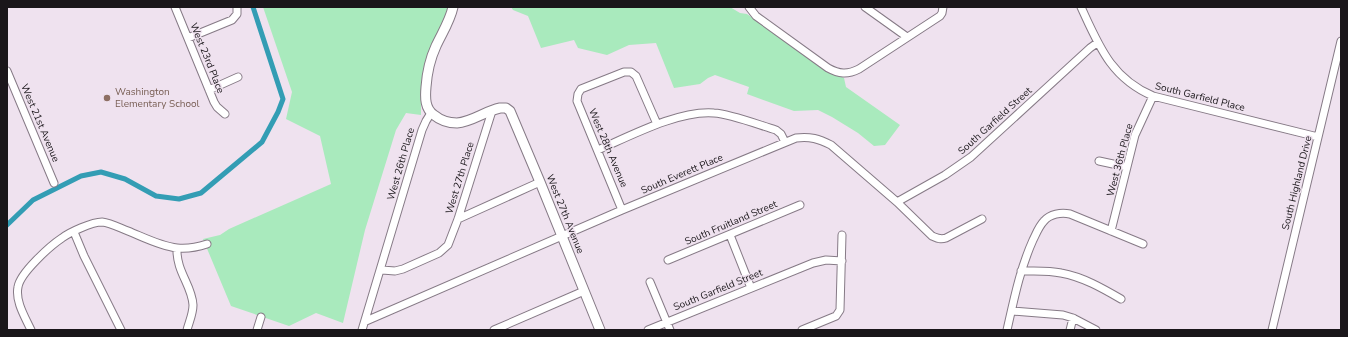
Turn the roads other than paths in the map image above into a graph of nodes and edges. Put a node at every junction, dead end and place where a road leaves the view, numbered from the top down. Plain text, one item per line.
1 (175, 7) edge
2 (454, 7) edge
3 (749, 7) edge
4 (865, 7) edge
5 (943, 7) edge
6 (1082, 7) edge
7 (237, 10) edge
8 (907, 37) junction
9 (188, 38) junction
10 (1341, 41) edge
11 (1098, 43) junction
12 (7, 71) edge
13 (238, 77) dead end
14 (209, 90) junction
15 (1153, 96) junction
16 (492, 111) junction
17 (431, 113) junction
18 (225, 114) dead end
19 (657, 124) junction
20 (1318, 137) junction
21 (785, 142) junction
22 (598, 150) junction
23 (1099, 161) dead end
24 (1127, 167) junction
25 (540, 182) junction
26 (54, 183) dead end
27 (897, 202) junction
28 (800, 205) dead end
29 (622, 210) junction
30 (458, 219) junction
31 (982, 219) dead end
32 (1112, 231) junction
33 (74, 232) junction
34 (730, 235) junction
35 (842, 235) dead end
36 (562, 236) junction
37 (207, 244) dead end
38 (1144, 244) dead end
39 (177, 248) junction
40 (668, 260) dead end
41 (842, 261) junction
42 (382, 270) junction
43 (1021, 271) junction
44 (650, 282) dead end
45 (750, 288) junction
46 (584, 291) junction
47 (1121, 299) dead end
48 (1012, 311) junction
49 (261, 317) dead end
50 (1073, 318) junction
51 (366, 321) junction
52 (666, 322) junction
53 (29, 329) edge
54 (121, 330) edge
55 (187, 330) edge
56 (257, 330) edge
57 (362, 330) edge
58 (494, 330) edge
59 (600, 330) edge
60 (648, 330) edge
61 (670, 330) edge
62 (802, 330) edge
63 (1007, 330) edge
64 (1070, 330) edge
65 (1096, 330) edge
66 (1272, 330) edge

1 - 9 street, West 23rd Place
2 - 17 main road
3 - 8 street
4 - 8 street
5 - 8 street
6 - 11 street, South Garfield Place
7 - 9 street
9 - 14 street, West 23rd Place
10 - 20 street, South Highland Drive
11 - 15 street, South Garfield Place
11 - 27 street, South Garfield Street
12 - 26 street, West 21st Avenue
13 - 14 street
14 - 18 street, West 23rd Place
15 - 20 street, South Garfield Place
15 - 24 street, West 36th Place
16 - 17 main road
16 - 25 main road, West 27th Avenue
16 - 30 street, West 27th Place
17 - 42 street, West 26th Place
19 - 21 street
19 - 22 street
19 - 22 street, West 28th Avenue
20 - 66 street, South Highland Drive
21 - 27 street, South Everett Place
21 - 29 street, South Everett Place
22 - 29 street, West 28th Avenue
23 - 24 street
24 - 32 street, West 36th Place
25 - 30 street
25 - 36 main road, West 27th Avenue
27 - 31 street, South Everett Place
28 - 34 street, South Fruitland Street
29 - 36 street, South Everett Place
30 - 42 street, West 27th Place
32 - 38 street
32 - 43 street
33 - 39 street
33 - 53 street
33 - 54 street
34 - 40 street, South Fruitland Street
34 - 45 street
35 - 41 street
36 - 46 main road, West 27th Avenue
36 - 51 street, South Everett Place
37 - 39 street
39 - 55 street
41 - 45 street, South Garfield Street
41 - 62 street
42 - 51 street, West 26th Place
43 - 47 street
43 - 48 street
44 - 52 street
45 - 52 street, South Garfield Street
46 - 58 street
46 - 59 main road, West 27th Avenue
48 - 50 street
48 - 63 street
49 - 56 street
50 - 64 street
50 - 65 street
51 - 57 street, West 26th Place
52 - 60 street, South Garfield Street
52 - 61 street

